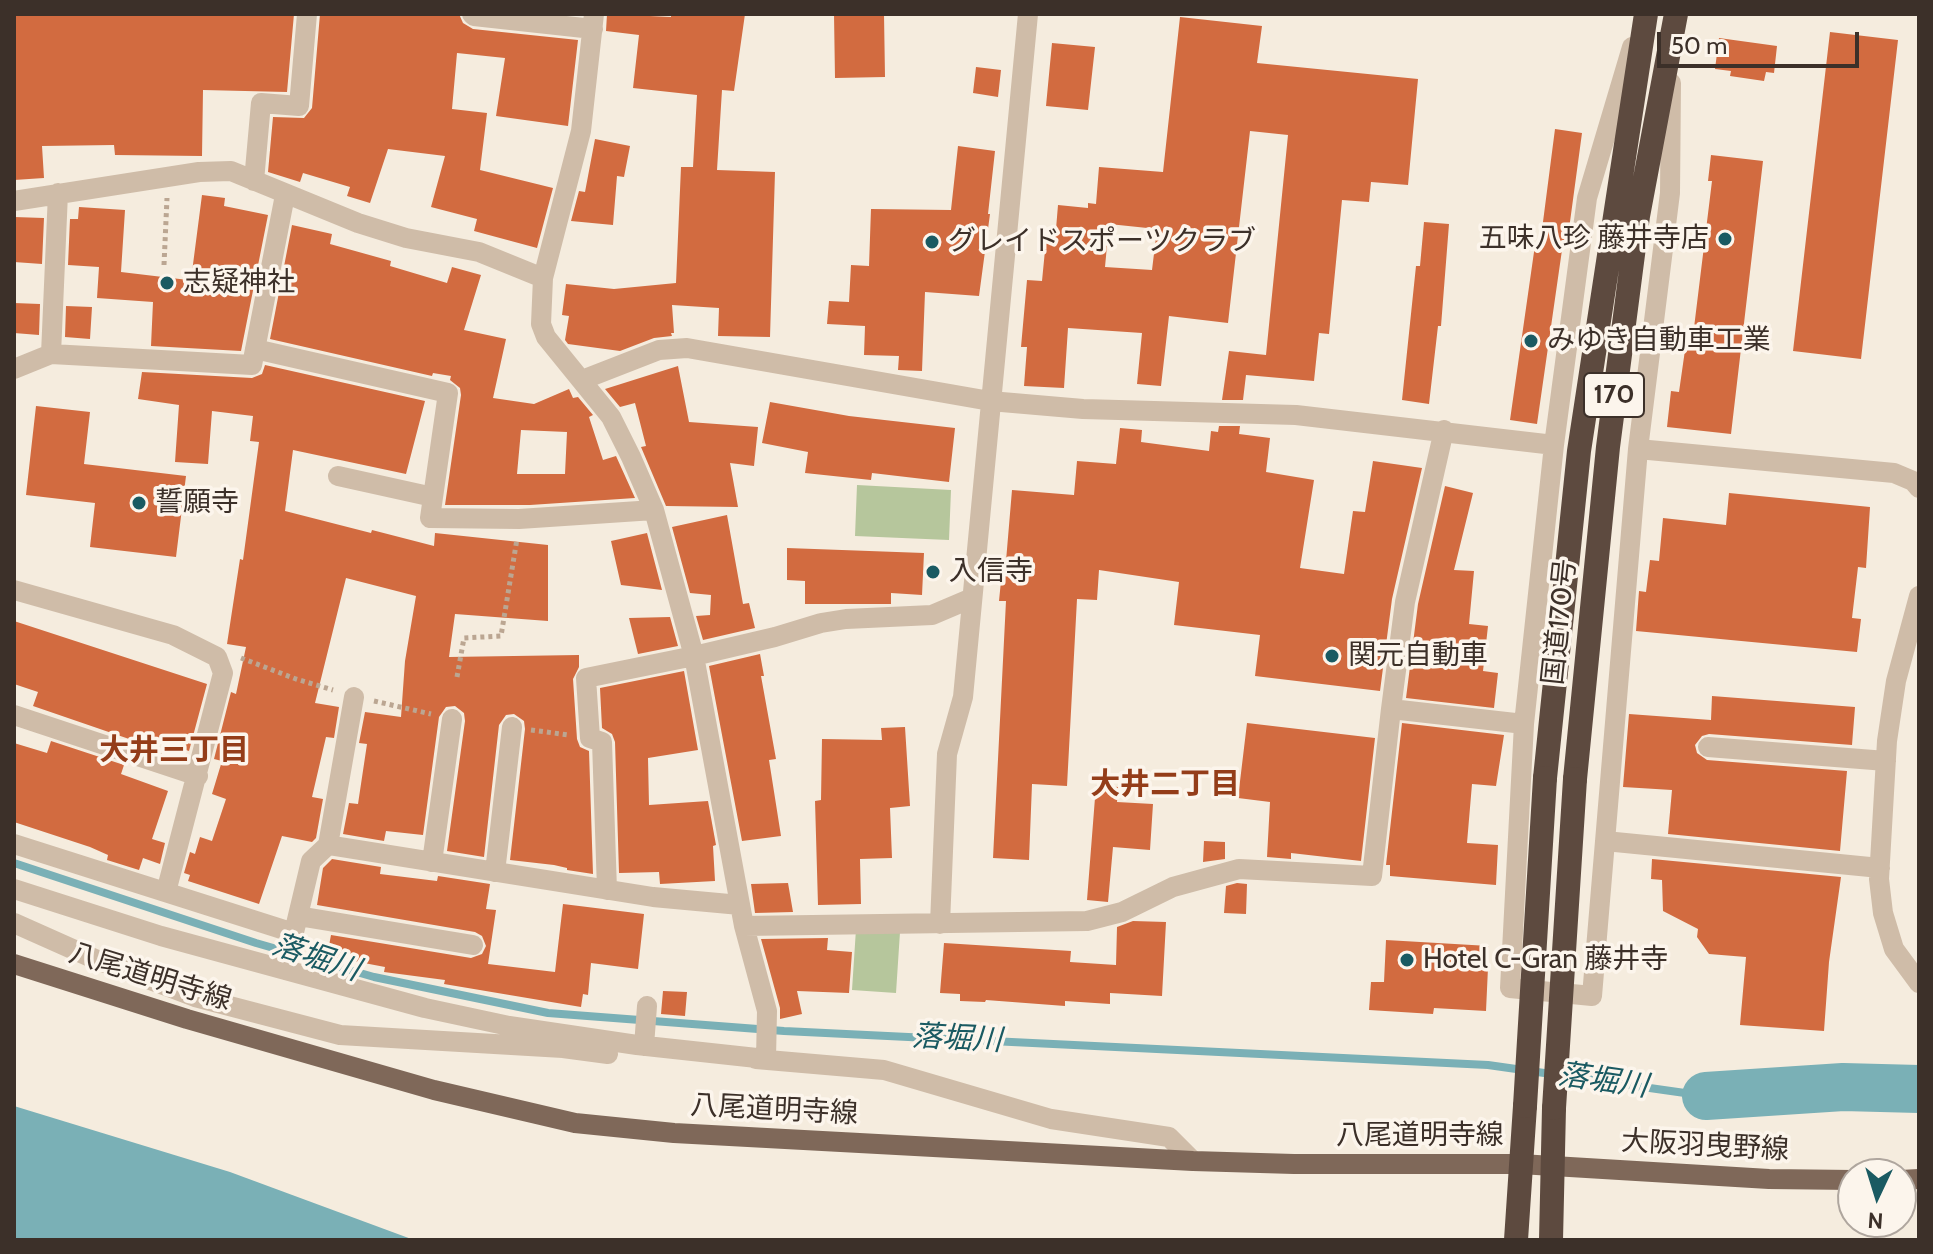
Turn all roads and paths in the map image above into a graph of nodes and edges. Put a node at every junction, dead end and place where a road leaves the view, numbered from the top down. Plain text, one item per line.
1 (307, 14) edge
2 (472, 14) edge
3 (1028, 14) edge
4 (1644, 14) edge
5 (1676, 14) edge
6 (593, 21) edge
7 (1671, 47) junction
8 (167, 177) junction
9 (254, 181) junction
10 (58, 193) junction
11 (285, 195) junction
12 (14, 201) edge
13 (164, 265) dead end
14 (543, 278) junction
15 (255, 349) junction
16 (51, 354) junction
17 (14, 369) edge
18 (582, 380) junction
19 (990, 401) junction
20 (1444, 430) junction
21 (1554, 445) junction
22 (1638, 449) junction
23 (338, 476) dead end
24 (1919, 488) edge
25 (433, 497) junction
26 (654, 510) junction
27 (519, 519) junction
28 (14, 590) edge
29 (1919, 596) edge
30 (972, 598) junction
31 (694, 656) junction
32 (217, 657) junction
33 (457, 677) dead end
34 (354, 697) joint
35 (1391, 709) junction
36 (14, 715) edge
37 (452, 719) dead end
38 (1524, 724) junction
39 (512, 727) dead end
40 (1708, 747) dead end
41 (1886, 761) junction
42 (198, 776) junction
43 (1605, 841) junction
44 (14, 844) edge
45 (328, 845) junction
46 (432, 862) junction
47 (1880, 868) junction
48 (495, 872) junction
49 (14, 889) edge
50 (607, 890) junction
51 (166, 892) junction
52 (740, 905) junction
53 (14, 923) edge
54 (940, 924) junction
55 (744, 926) junction
56 (295, 930) junction
57 (473, 945) dead end
58 (14, 964) edge
59 (286, 966) junction
60 (1919, 983) edge
61 (195, 997) junction
62 (647, 1006) dead end
63 (187, 1019) junction
64 (644, 1040) junction
65 (766, 1041) junction
66 (1193, 1161) junction
67 (1520, 1164) junction
68 (1554, 1165) junction
69 (1837, 1180) edge
70 (1516, 1240) edge
71 (1551, 1240) edge

1 - 9 street
2 - 6 street
3 - 19 street
4 - 21 street
4 - 67 highway, 国道170号 / 170, bridge
5 - 7 highway, 国道170号 / 170
6 - 14 street
7 - 22 street
7 - 68 highway, 国道170号 / 170, bridge
8 - 9 street
8 - 10 street
8 - 13 path
9 - 11 street
10 - 12 street
10 - 16 street
11 - 14 street
11 - 15 street
14 - 18 street
15 - 16 street
15 - 25 street
16 - 17 street
18 - 19 street
18 - 26 street
19 - 20 street
19 - 30 street
20 - 21 street
20 - 35 street
21 - 38 street
22 - 24 street
22 - 43 street
23 - 25 street
25 - 27 street
26 - 27 street
26 - 31 street
27 - 33 path
28 - 32 street
29 - 41 street
30 - 31 street
30 - 54 street
31 - 50 street
31 - 52 street
32 - 34 path
32 - 42 street
34 - 45 street
35 - 38 street
35 - 54 street
36 - 42 street
37 - 46 street
38 - 43 street
39 - 48 street
40 - 41 street
41 - 47 street
42 - 51 street
43 - 47 street
44 - 51 street
45 - 46 street
45 - 56 street
46 - 48 street
47 - 60 street
48 - 50 street
49 - 59 street
50 - 52 street
51 - 56 street
52 - 55 street
53 - 61 street
54 - 55 street
55 - 65 street
56 - 57 street
56 - 59 street
58 - 63 main road, 八尾道明寺線
59 - 64 street
61 - 63 street
61 - 65 street
62 - 64 street
63 - 66 main road, 八尾道明寺線
64 - 65 street
65 - 66 street
66 - 67 main road, 八尾道明寺線
67 - 68 main road, 八尾道明寺線
67 - 70 highway, 国道170号 / 170
68 - 69 main road, 大阪羽曳野線
68 - 71 highway, 国道170号 / 170

